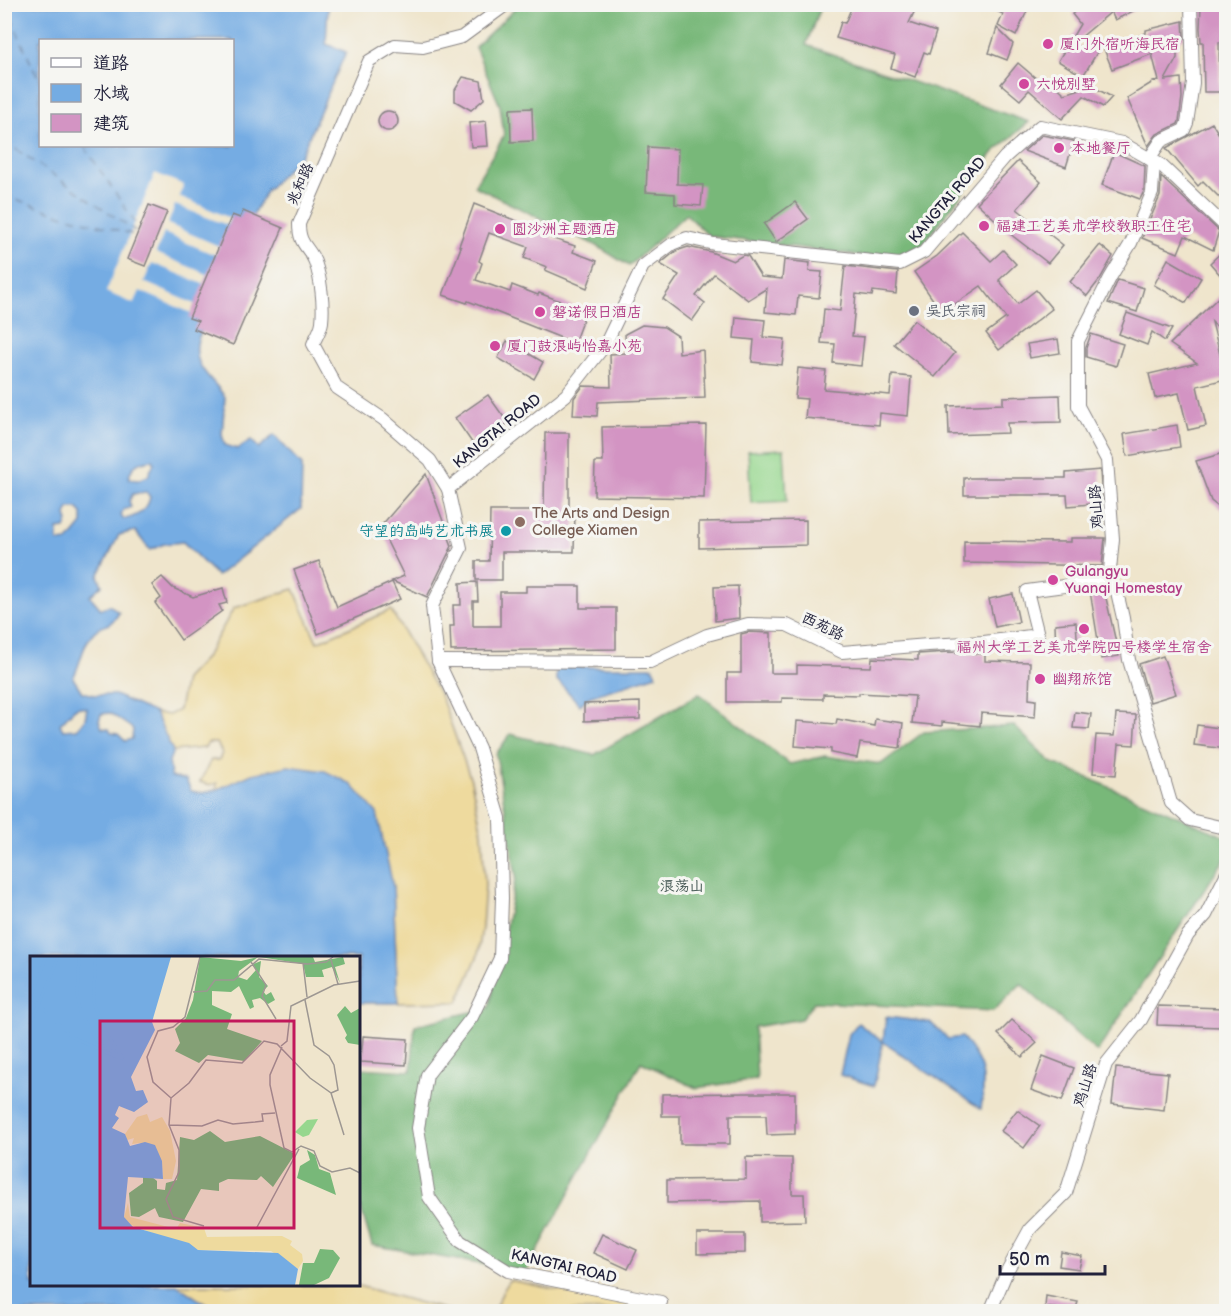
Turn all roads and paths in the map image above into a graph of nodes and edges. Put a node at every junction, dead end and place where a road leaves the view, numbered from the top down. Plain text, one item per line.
1 (507, 4) edge
2 (1191, 4) edge
3 (1151, 161) junction
4 (1227, 227) edge
5 (448, 489) junction
6 (1109, 580) junction
7 (438, 661) junction
8 (1227, 826) edge
9 (1227, 875) edge
10 (661, 1302) dead end
11 (990, 1311) edge

1 - 5 street, 兆和路
2 - 3 street
3 - 4 street, KANGTAI ROAD
3 - 5 street, KANGTAI ROAD
3 - 6 street, 鸡山路
5 - 7 street, KANGTAI ROAD
6 - 7 street, 西苑路
6 - 8 street, 鸡山路
7 - 10 street, KANGTAI ROAD
9 - 11 street, 鸡山路

